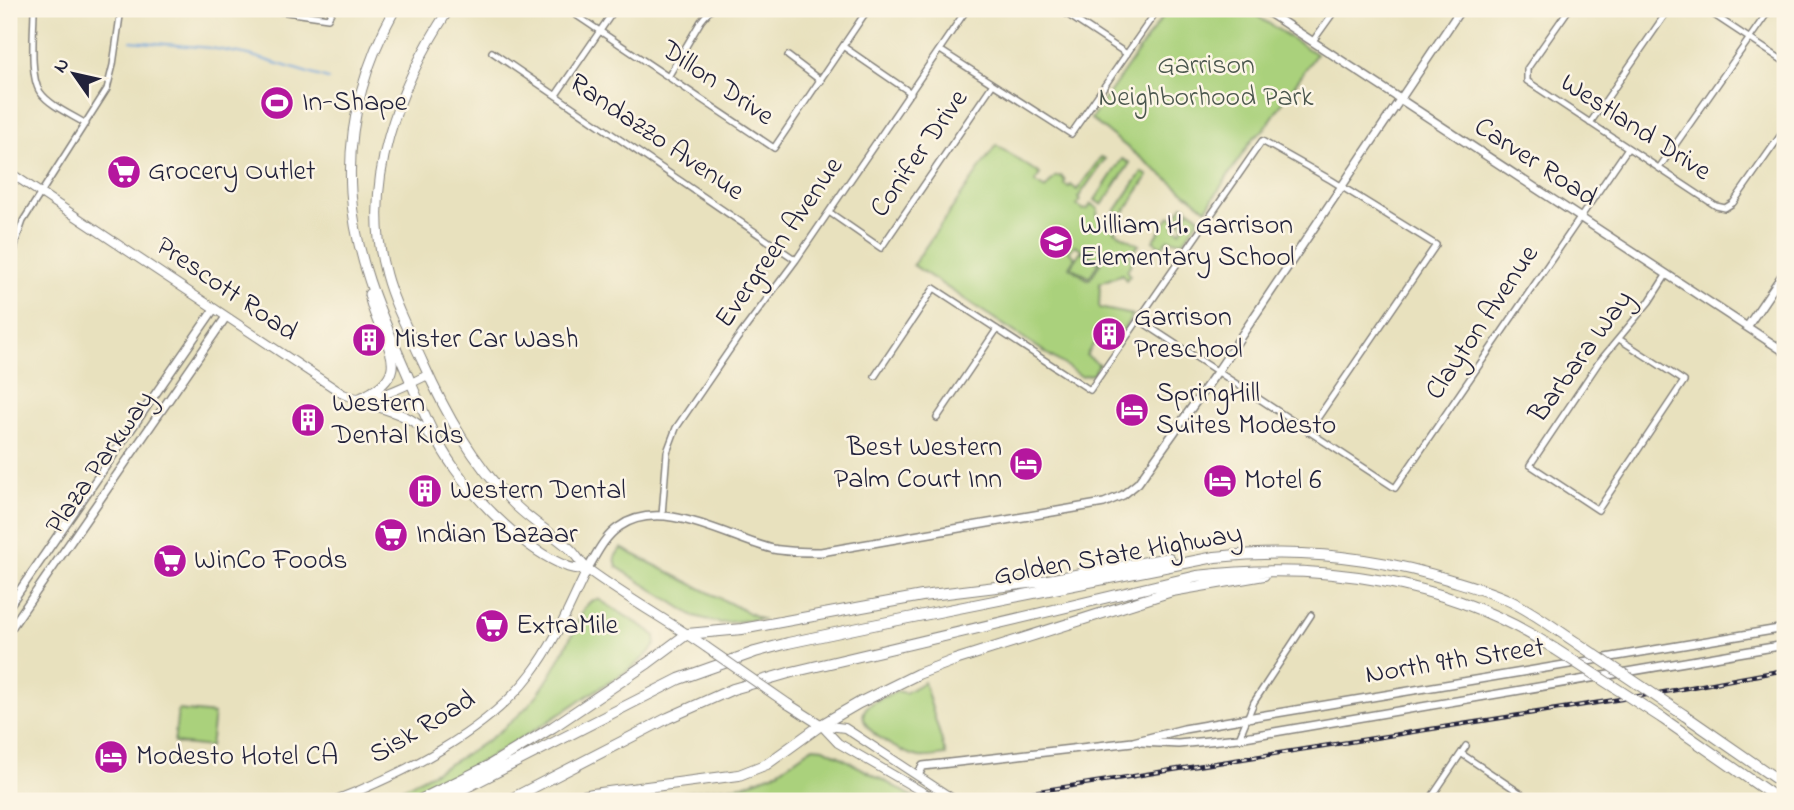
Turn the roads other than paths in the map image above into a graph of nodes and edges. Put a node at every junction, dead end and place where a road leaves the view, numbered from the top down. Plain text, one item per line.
1 (34, 9) edge
2 (121, 9) edge
3 (265, 9) edge
4 (333, 9) edge
5 (395, 9) edge
6 (449, 9) edge
7 (567, 9) edge
8 (615, 9) edge
9 (711, 9) edge
10 (866, 9) edge
11 (967, 9) edge
12 (1059, 9) edge
13 (1158, 9) edge
14 (1263, 9) edge
15 (1336, 9) edge
16 (1461, 9) edge
17 (1569, 9) edge
18 (1669, 9) edge
19 (1706, 9) edge
20 (1770, 9) edge
21 (599, 32) junction
22 (1750, 38) junction
23 (1313, 41) junction
24 (844, 47) junction
25 (940, 50) junction
26 (492, 52) dead end
27 (1127, 54) junction
28 (788, 56) dead end
29 (1785, 62) edge
30 (668, 77) junction
31 (821, 81) junction
32 (993, 84) junction
33 (911, 93) junction
34 (556, 95) junction
35 (1400, 100) junction
36 (1590, 123) junction
37 (86, 124) junction
38 (1785, 129) edge
39 (1628, 148) junction
40 (1659, 168) junction
41 (9, 172) edge
42 (1342, 188) junction
43 (40, 193) junction
44 (829, 212) junction
45 (1581, 216) junction
46 (796, 260) junction
47 (1785, 271) edge
48 (365, 272) junction
49 (1668, 274) junction
50 (9, 280) edge
51 (214, 309) junction
52 (226, 317) junction
53 (1139, 320) junction
54 (1748, 327) junction
55 (997, 329) junction
56 (1619, 339) junction
57 (1785, 352) edge
58 (1217, 372) junction
59 (428, 375) junction
60 (875, 376) dead end
61 (411, 383) junction
62 (358, 399) junction
63 (937, 418) dead end
64 (1308, 432) junction
65 (444, 452) junction
66 (662, 515) junction
67 (1243, 554) junction
68 (587, 569) junction
69 (1288, 570) junction
70 (9, 606) edge
71 (1311, 615) dead end
72 (1785, 628) edge
73 (9, 631) edge
74 (687, 634) junction
75 (1785, 645) edge
76 (1247, 718) junction
77 (821, 725) junction
78 (1239, 738) junction
79 (1133, 742) junction
80 (1466, 746) dead end
81 (1462, 754) junction
82 (918, 775) junction
83 (1785, 785) edge
84 (333, 801) edge
85 (418, 801) edge
86 (435, 801) edge
87 (507, 801) edge
88 (559, 801) edge
89 (938, 801) edge
90 (956, 801) edge
91 (1429, 801) edge
92 (1532, 801) edge
93 (1781, 801) edge

1 - 37 street
2 - 37 street
3 - 4 street
5 - 48 main road
6 - 59 main road
7 - 21 street, Dillon Drive
8 - 21 street
9 - 30 street
10 - 24 street
11 - 25 street, Evergreen Avenue
12 - 27 street
13 - 27 street
14 - 23 street, Carver Road
15 - 23 street
16 - 35 street
17 - 36 street, Westland Drive
18 - 36 street
19 - 22 street
20 - 22 street
21 - 30 street, Dillon Drive
21 - 34 street
22 - 29 street
22 - 40 street
23 - 35 street, Carver Road
24 - 31 street
24 - 33 street
25 - 32 street
25 - 33 street, Evergreen Avenue
26 - 34 street, Randazzo Avenue
27 - 32 street
28 - 31 street
30 - 31 street, Dillon Drive
32 - 44 street, Conifer Drive
33 - 44 street, Evergreen Avenue
34 - 46 street, Randazzo Avenue
35 - 42 street
35 - 45 street, Carver Road
36 - 39 street, Westland Drive
37 - 43 street
38 - 40 street, Westland Drive
39 - 40 street, Westland Drive
39 - 45 street, Clayton Avenue
41 - 43 main road, Prescott Road
42 - 53 street
42 - 58 street
42 - 64 street
43 - 50 street
43 - 51 main road, Prescott Road
44 - 46 street, Evergreen Avenue
45 - 49 street, Carver Road
45 - 64 street, Clayton Avenue
46 - 66 street, Evergreen Avenue
47 - 54 street
48 - 61 main road
48 - 62 main road
49 - 54 street, Carver Road
49 - 56 street, Barbara Way
51 - 52 main road, Prescott Road
51 - 70 street, Plaza Parkway
52 - 62 main road, Prescott Road
52 - 73 street, Plaza Parkway
53 - 55 street
53 - 58 street
54 - 57 street, Carver Road
55 - 60 street
55 - 63 street
56 - 56 street, Barbara Way
58 - 64 street
58 - 66 street
59 - 61 main road
59 - 68 main road
61 - 62 main road
61 - 65 main road
62 - 65 main road
65 - 68 main road
66 - 68 street
67 - 74 highway
67 - 83 highway, Golden State Highway, bridge
67 - 86 highway, Golden State Highway
68 - 74 main road
68 - 84 main road, Sisk Road
69 - 77 highway
69 - 87 highway, Golden State Highway
69 - 93 highway, Golden State Highway, bridge
71 - 76 street
72 - 76 street, North 9th Street
74 - 77 main road, bridge
74 - 85 highway
75 - 78 street, North 9th Street
76 - 78 street
76 - 79 street, North 9th Street
77 - 82 main road
77 - 88 highway
77 - 89 main road
78 - 79 street, North 9th Street
79 - 82 street, North 9th Street
80 - 81 street
81 - 91 street
81 - 92 street
82 - 90 main road

